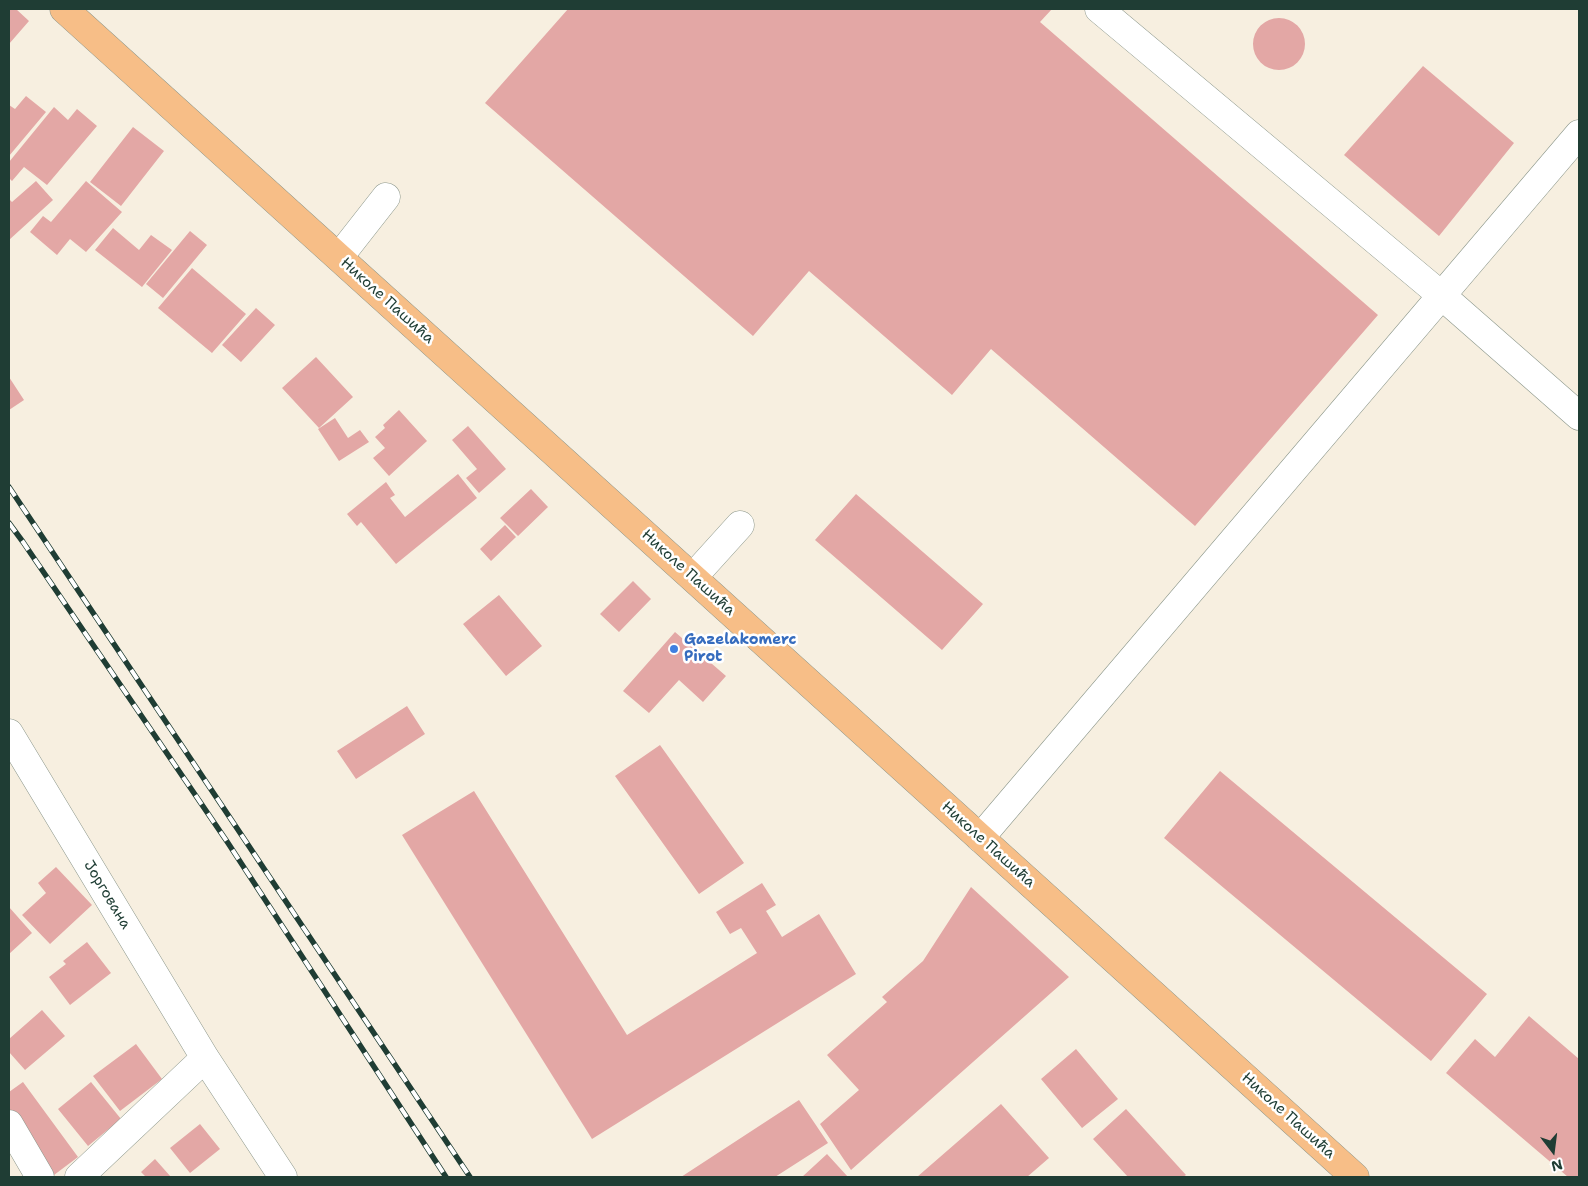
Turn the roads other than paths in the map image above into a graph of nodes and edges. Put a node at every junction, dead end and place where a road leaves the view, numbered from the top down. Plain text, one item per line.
1 (64, 9) edge
2 (1099, 9) edge
3 (1579, 134) edge
4 (386, 198) dead end
5 (339, 257) junction
6 (1441, 295) junction
7 (1579, 416) edge
8 (740, 524) dead end
9 (693, 577) junction
10 (9, 733) edge
11 (980, 838) junction
12 (205, 1058) junction
13 (9, 1124) edge
14 (40, 1177) edge
15 (79, 1177) edge
16 (283, 1177) edge
17 (1355, 1177) edge

1 - 5 main road, Николе Пашића
2 - 6 street
3 - 6 street
4 - 5 street
5 - 9 main road, Николе Пашића
6 - 7 street
6 - 11 street
8 - 9 street
9 - 11 main road, Николе Пашића
10 - 12 street, Јоргована
11 - 17 main road, Николе Пашића
12 - 15 street
12 - 16 street, Јоргована
13 - 14 street

